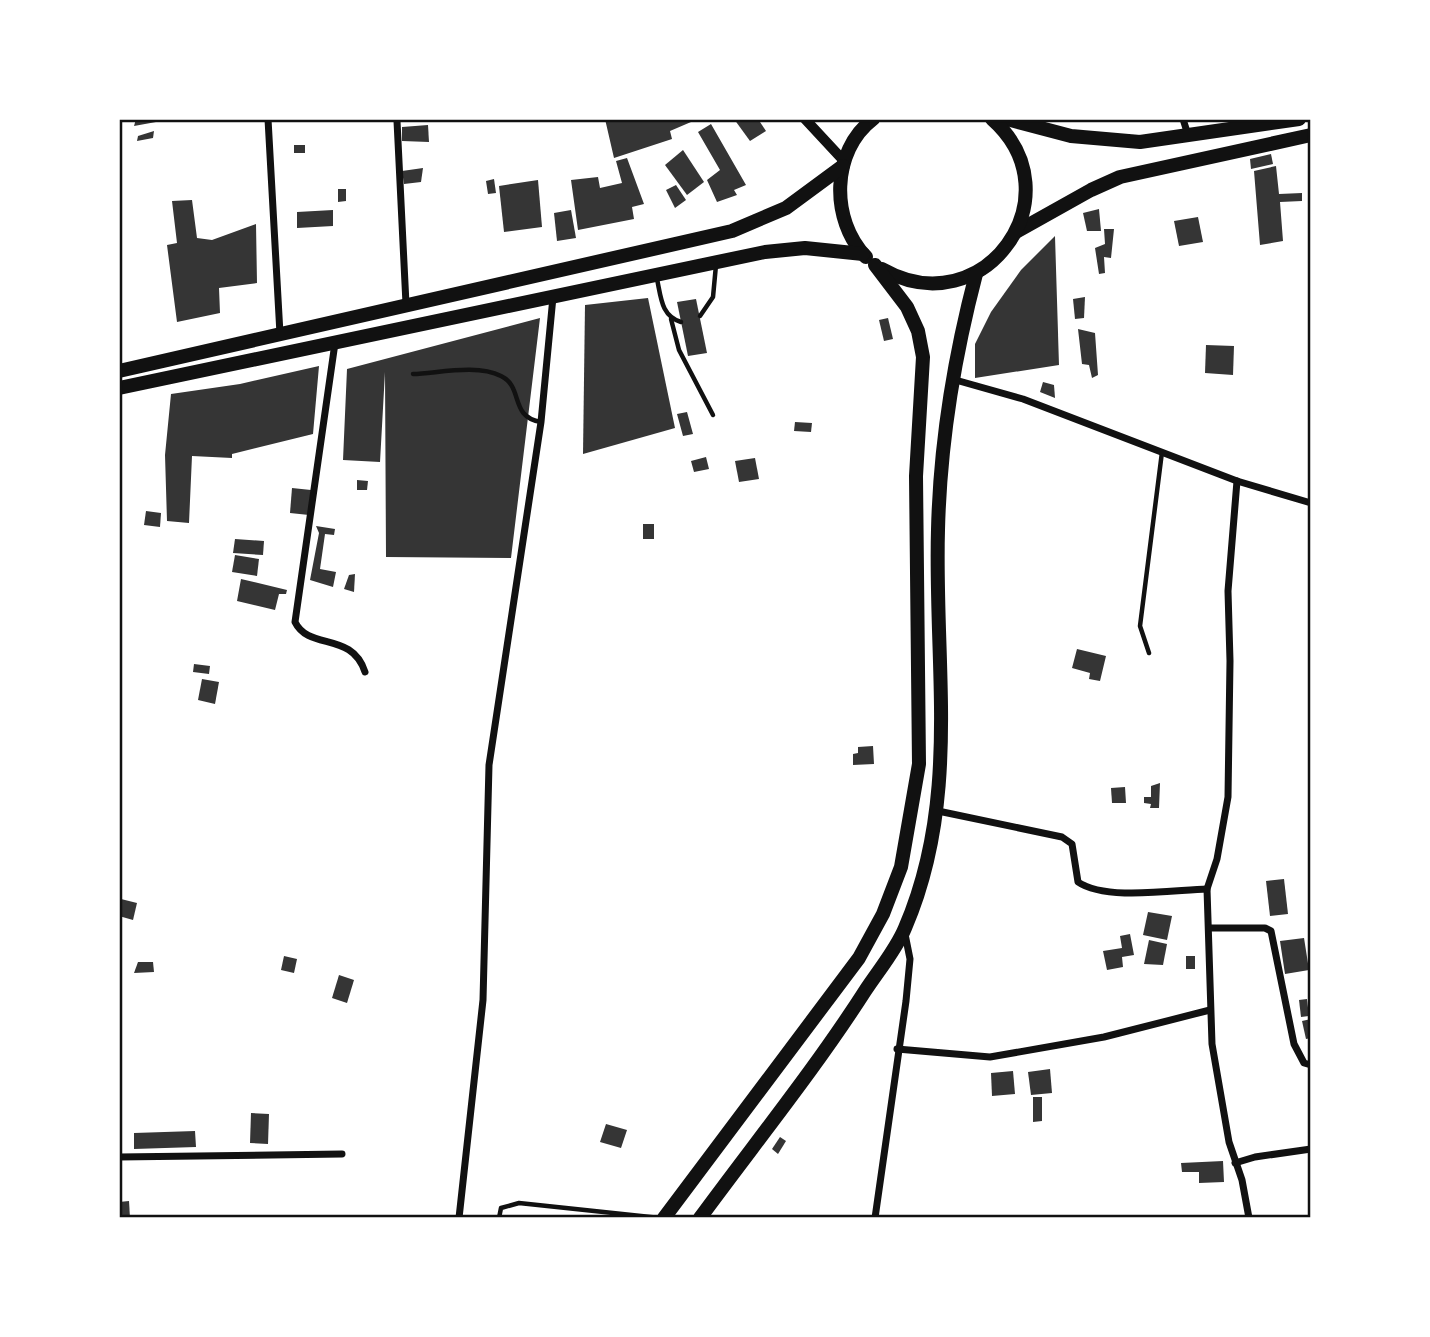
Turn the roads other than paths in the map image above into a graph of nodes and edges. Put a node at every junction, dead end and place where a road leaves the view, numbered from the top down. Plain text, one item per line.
1 (268, 119) edge
2 (805, 119) edge
3 (873, 119) edge
4 (992, 119) edge
5 (1007, 119) edge
6 (1183, 119) edge
7 (1300, 119) edge
8 (397, 121) dead end
9 (1311, 135) edge
10 (1189, 136) junction
11 (844, 164) junction
12 (1016, 232) junction
13 (863, 254) junction
14 (717, 261) junction
15 (875, 265) junction
16 (656, 274) junction
17 (976, 274) junction
18 (553, 297) junction
19 (406, 304) junction
20 (700, 316) dead end
21 (671, 319) junction
22 (681, 322) dead end
23 (280, 334) junction
24 (335, 342) junction
25 (119, 371) edge
26 (413, 374) dead end
27 (952, 379) junction
28 (119, 388) edge
29 (713, 415) dead end
30 (541, 422) junction
31 (1162, 453) junction
32 (1237, 481) junction
33 (1311, 503) edge
34 (1149, 653) dead end
35 (365, 672) dead end
36 (938, 811) junction
37 (1207, 889) junction
38 (1210, 928) junction
39 (905, 930) junction
40 (1210, 1010) junction
41 (897, 1049) junction
42 (1311, 1065) edge
43 (1311, 1149) edge
44 (342, 1154) dead end
45 (119, 1157) edge
46 (1235, 1163) junction
47 (459, 1218) edge
48 (499, 1218) edge
49 (663, 1218) edge
50 (700, 1218) edge
51 (875, 1218) edge
52 (1249, 1218) edge

1 - 23 street
2 - 11 main road
3 - 11 highway
4 - 12 highway
5 - 10 highway
6 - 10 street
7 - 10 highway
8 - 19 street
9 - 12 highway
11 - 13 highway
11 - 19 highway
12 - 17 highway
13 - 14 highway
13 - 15 highway
14 - 16 highway
14 - 20 lane
15 - 17 highway
15 - 49 highway
16 - 18 highway
16 - 21 lane
17 - 27 highway
18 - 24 highway
18 - 30 street
19 - 23 highway
21 - 22 lane
21 - 29 lane
23 - 25 highway
24 - 28 highway
24 - 35 street
26 - 30 lane
27 - 31 street
27 - 36 highway
30 - 47 street
31 - 32 street
31 - 34 lane
32 - 33 street
32 - 37 street
36 - 37 street
36 - 39 highway
37 - 38 street
38 - 40 street
38 - 42 street
39 - 41 street
39 - 50 highway
40 - 41 street
40 - 46 street
41 - 51 street
43 - 46 street
44 - 45 street
46 - 52 street
48 - 49 lane

